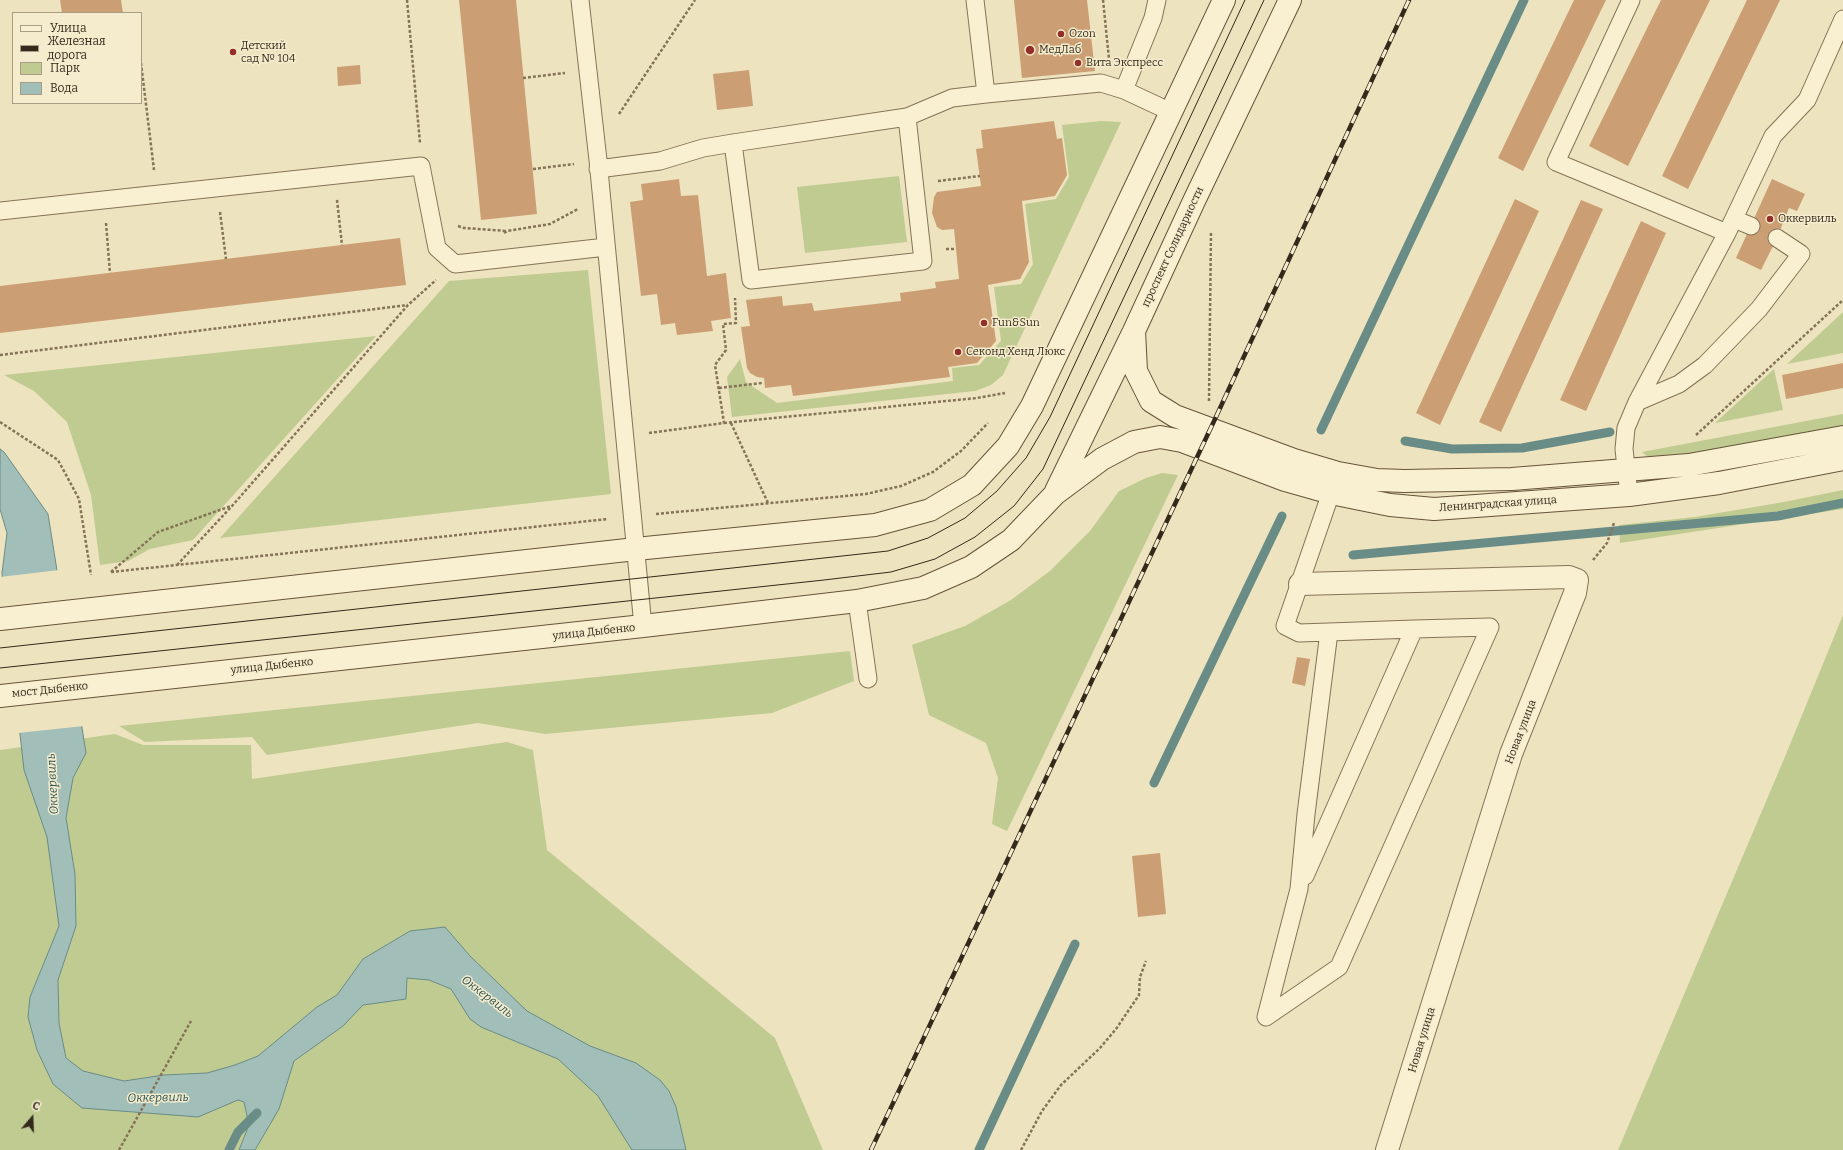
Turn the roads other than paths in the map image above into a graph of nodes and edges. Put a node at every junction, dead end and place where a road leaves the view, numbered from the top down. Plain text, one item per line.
1 (580, 0) edge
2 (976, 0) edge
3 (1157, 0) edge
4 (1224, 0) edge
5 (1290, 0) edge
6 (1631, 0) edge
7 (1843, 19) edge
8 (1118, 88) junction
9 (986, 94) junction
10 (1171, 112) junction
11 (907, 117) junction
12 (733, 142) junction
13 (598, 165) junction
14 (0, 211) edge
15 (1730, 226) junction
16 (1751, 226) dead end
17 (1778, 238) dead end
18 (606, 247) junction
19 (1134, 330) junction
20 (1637, 402) junction
21 (1843, 436) edge
22 (1843, 459) edge
23 (1626, 470) junction
24 (1338, 473) junction
25 (1331, 493) junction
26 (1055, 494) junction
27 (1629, 495) junction
28 (636, 549) junction
29 (1300, 584) junction
30 (857, 601) junction
31 (0, 619) edge
32 (643, 626) junction
33 (1414, 629) junction
34 (1329, 632) junction
35 (868, 679) dead end
36 (100, 685) joint
37 (0, 696) edge
38 (1299, 889) junction
39 (1387, 1150) edge

1 - 13 lane
2 - 9 lane
3 - 8 lane
4 - 10 main road
5 - 19 main road, проспект Солидарности
6 - 15 lane
7 - 15 lane
8 - 9 lane
8 - 10 lane
9 - 11 lane
10 - 28 main road
11 - 12 lane
11 - 12 lane
12 - 13 lane
13 - 18 lane
14 - 18 lane
15 - 16 lane
15 - 20 lane
17 - 20 lane
18 - 28 lane
19 - 24 main road
19 - 26 main road, проспект Солидарности
20 - 23 lane
21 - 23 main road
22 - 27 main road, Ленинградская улица
23 - 24 main road
23 - 27 lane
24 - 25 lane
25 - 26 main road, Ленинградская улица
25 - 27 main road, Ленинградская улица
25 - 29 lane
26 - 30 main road, улица Дыбенко
28 - 31 main road
28 - 32 lane
29 - 34 lane
29 - 39 main road, Новая улица
30 - 32 main road, улица Дыбенко
30 - 35 lane
32 - 36 main road, улица Дыбенко
33 - 34 lane
33 - 38 lane
33 - 38 lane
34 - 38 lane
36 - 37 main road, мост Дыбенко

